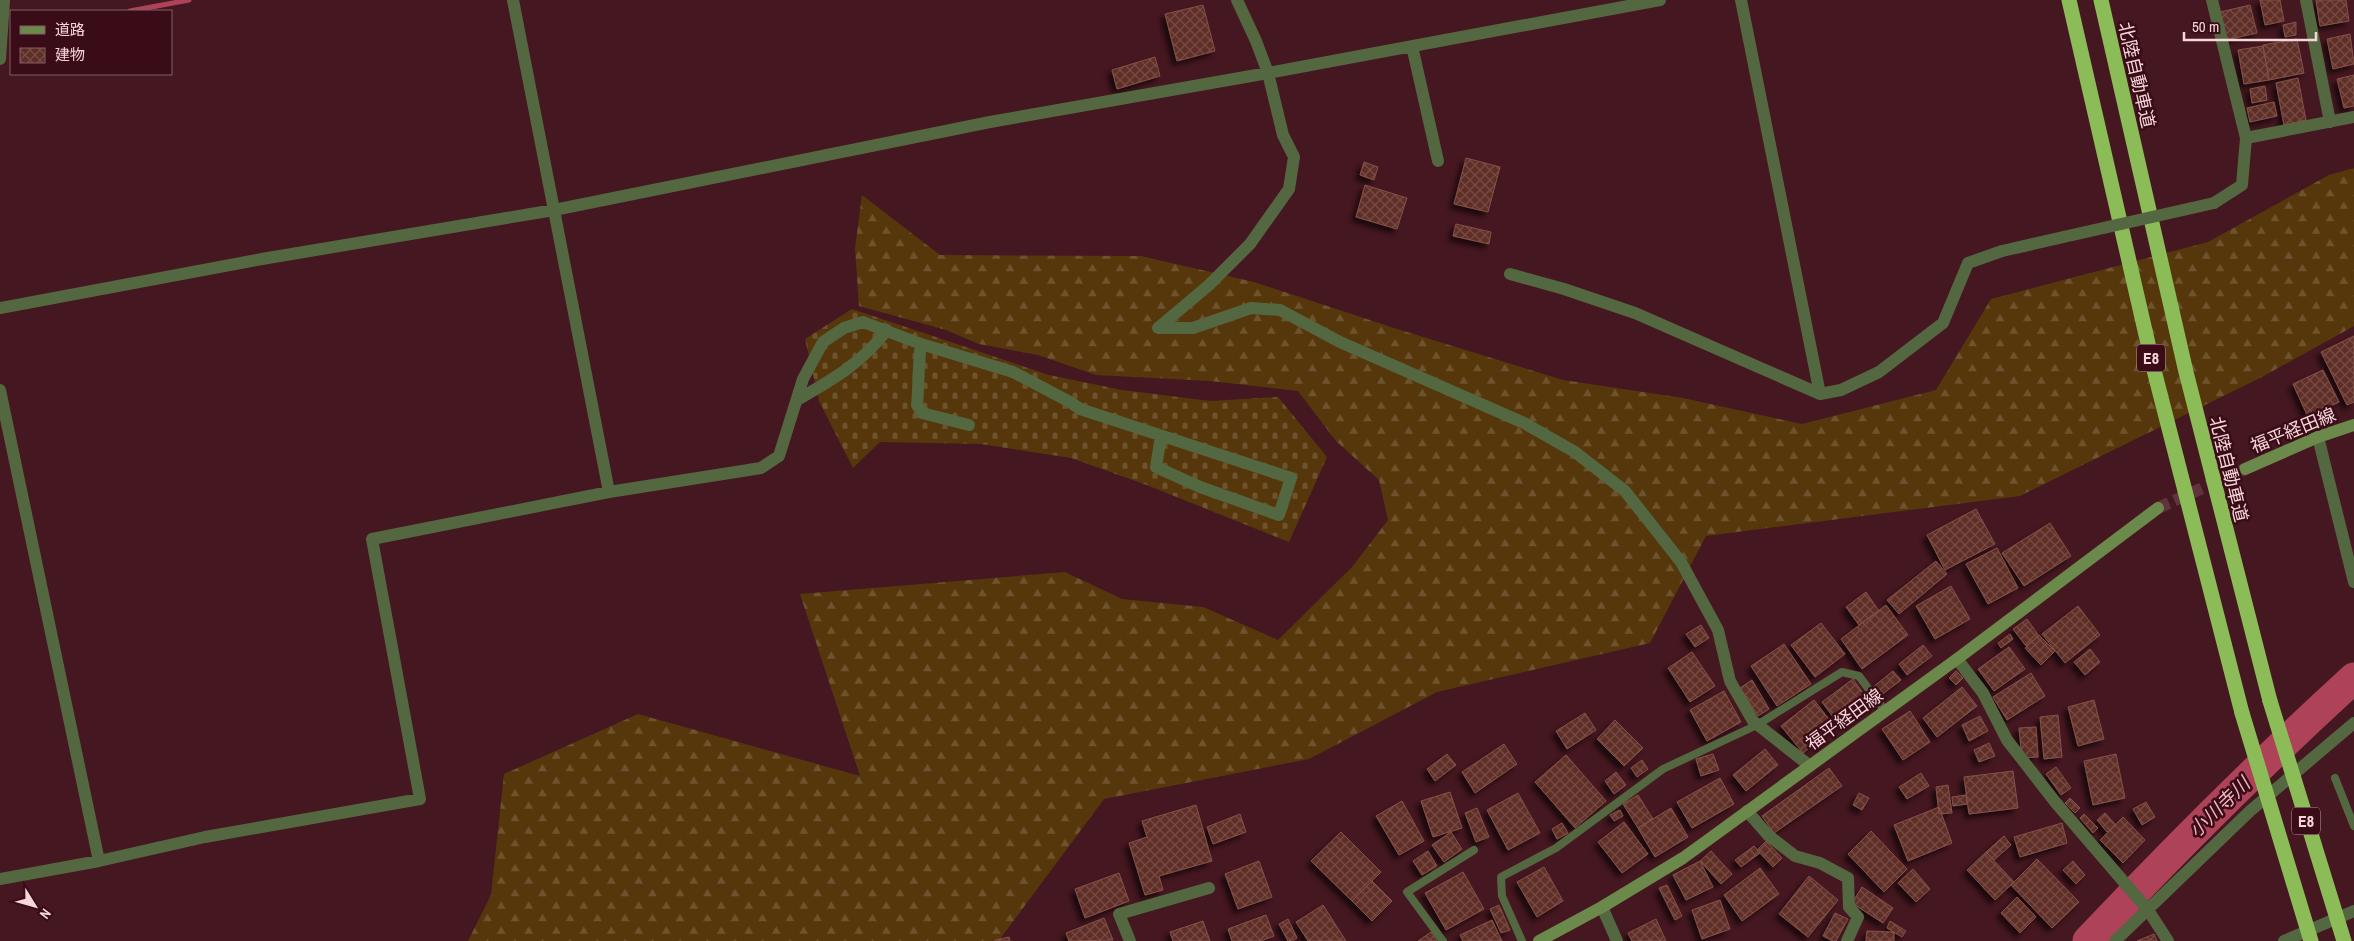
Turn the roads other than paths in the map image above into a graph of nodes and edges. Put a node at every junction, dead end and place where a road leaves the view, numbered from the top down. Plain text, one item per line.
1 (4, 0) edge
2 (513, 0) edge
3 (1237, 0) edge
4 (1660, 0) edge
5 (1741, 0) edge
6 (2069, 0) edge
7 (2101, 0) edge
8 (2212, 0) edge
9 (2306, 0) edge
10 (1412, 46) junction
11 (0, 59) edge
12 (1268, 73) junction
13 (2354, 117) edge
14 (2330, 122) junction
15 (2246, 138) junction
16 (1438, 161) dead end
17 (554, 210) junction
18 (1510, 274) dead end
19 (0, 308) edge
20 (887, 330) junction
21 (921, 344) junction
22 (0, 390) edge
23 (1820, 394) junction
24 (797, 400) junction
25 (969, 425) dead end
26 (2354, 425) edge
27 (1161, 436) junction
28 (2318, 437) junction
29 (2245, 468) tunnel mouth
30 (609, 492) junction
31 (2158, 508) tunnel mouth
32 (2354, 582) edge
33 (1957, 660) junction
34 (1885, 711) junction
35 (2354, 723) edge
36 (1757, 725) junction
37 (1810, 766) junction
38 (2335, 778) dead end
39 (1747, 811) junction
40 (2354, 826) edge
41 (1474, 850) dead end
42 (99, 861) junction
43 (0, 879) edge
44 (1209, 888) dead end
45 (1602, 907) junction
46 (2148, 910) junction
47 (2354, 911) edge
48 (1130, 941) edge
49 (1443, 941) edge
50 (1522, 941) edge
51 (1539, 941) edge
52 (1617, 941) edge
53 (1847, 941) edge
54 (2115, 941) edge
55 (2168, 941) edge
56 (2284, 941) edge
57 (2311, 941) edge
58 (2344, 941) edge

1 - 11 street
2 - 17 street
3 - 12 street
4 - 10 street
5 - 23 street
6 - 57 highway, E8, bridge
7 - 58 highway, 北陸自動車道 / E8, bridge
8 - 15 street
9 - 14 street
10 - 12 street
10 - 16 street
12 - 17 street
12 - 36 street
13 - 14 street
14 - 15 street
15 - 23 street, bridge
17 - 19 street
17 - 30 street
18 - 23 street
20 - 21 street
20 - 24 street
20 - 24 street
21 - 25 street
21 - 27 street
22 - 42 street
24 - 30 street
26 - 28 main road, 福平経田線
27 - 27 street
28 - 29 main road, 福平経田線
28 - 32 street
30 - 42 street
31 - 33 main road, 福平経田線
33 - 34 main road, 福平経田線
33 - 46 street
34 - 36 lane
34 - 37 main road, 福平経田線
35 - 46 street
36 - 37 street
36 - 50 lane
37 - 39 main road, 福平経田線
38 - 40 lane
39 - 45 main road, 福平経田線
39 - 53 street
41 - 49 lane
42 - 43 street
44 - 48 street
45 - 51 main road, 福平経田線
45 - 52 street
46 - 54 street
46 - 55 street
47 - 56 street

